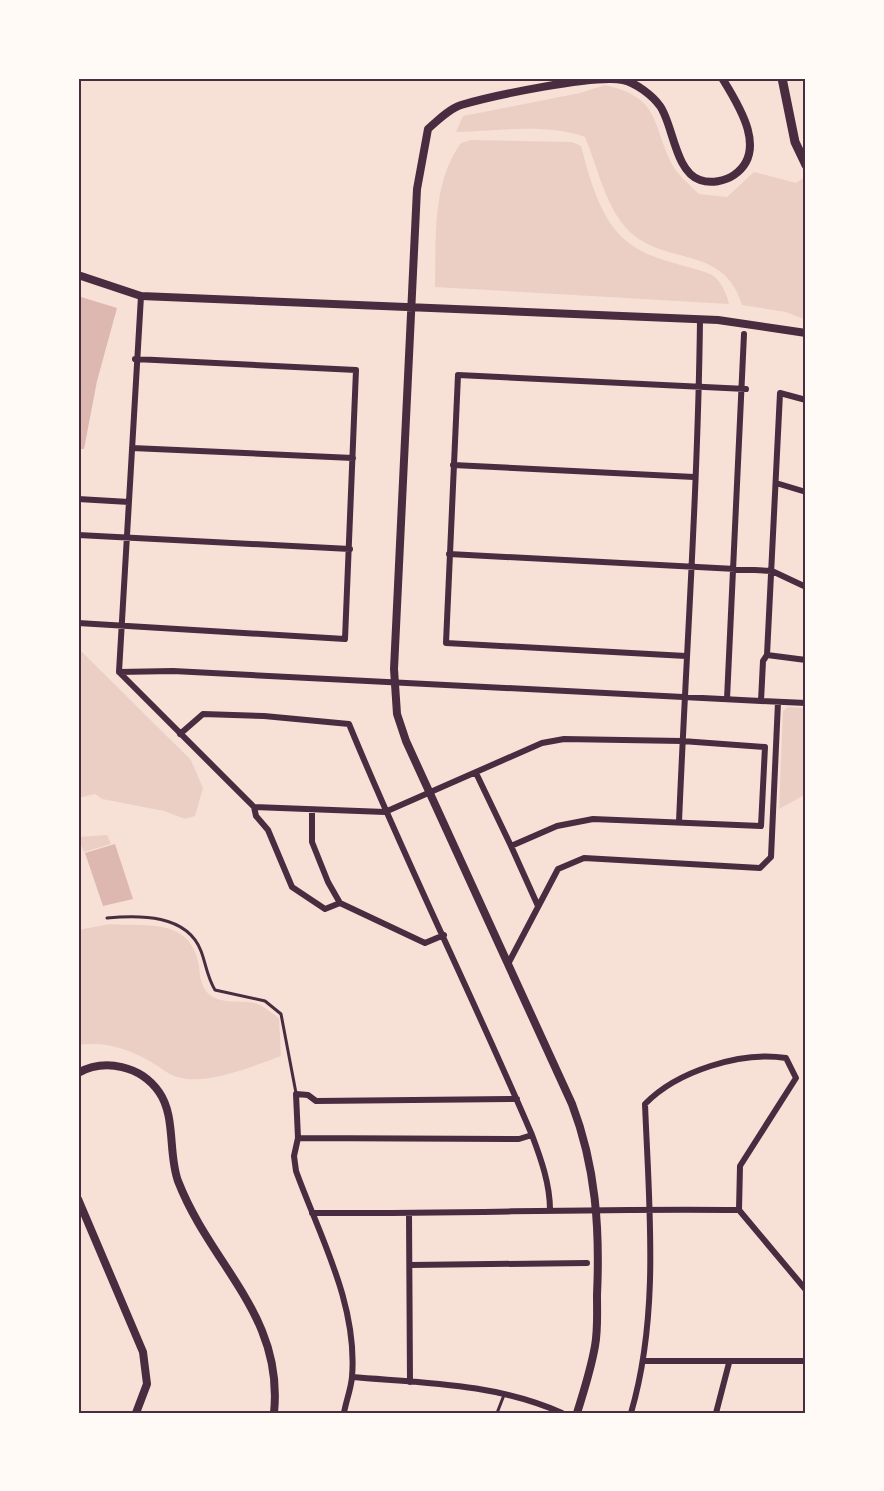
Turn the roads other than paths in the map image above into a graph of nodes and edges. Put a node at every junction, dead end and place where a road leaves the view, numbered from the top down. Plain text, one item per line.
1 (722, 78) edge
2 (782, 78) edge
3 (806, 165) edge
4 (78, 275) edge
5 (141, 296) junction
6 (411, 306) junction
7 (700, 320) junction
8 (806, 333) edge
9 (744, 334) dead end
10 (135, 359) junction
11 (699, 387) junction
12 (744, 389) junction
13 (806, 400) edge
14 (132, 448) junction
15 (353, 458) junction
16 (453, 465) junction
17 (694, 477) junction
18 (776, 483) junction
19 (806, 492) edge
20 (78, 499) edge
21 (129, 502) junction
22 (78, 535) edge
23 (126, 537) junction
24 (350, 549) junction
25 (449, 554) junction
26 (692, 566) junction
27 (732, 568) junction
28 (772, 571) junction
29 (806, 587) edge
30 (78, 623) edge
31 (120, 625) junction
32 (767, 655) junction
33 (686, 656) junction
34 (806, 660) edge
35 (119, 672) junction
36 (685, 697) junction
37 (727, 699) junction
38 (761, 702) junction
39 (778, 702) junction
40 (806, 703) edge
41 (180, 734) junction
42 (682, 741) junction
43 (476, 773) junction
44 (430, 791) junction
45 (254, 807) junction
46 (312, 811) junction
47 (385, 812) junction
48 (679, 822) junction
49 (511, 846) junction
50 (340, 903) junction
51 (538, 906) junction
52 (107, 918) dead end
53 (444, 935) junction
54 (508, 964) junction
55 (78, 1073) edge
56 (296, 1094) junction
57 (517, 1099) junction
58 (532, 1135) junction
59 (298, 1138) junction
60 (78, 1199) edge
61 (597, 1208) junction
62 (650, 1208) junction
63 (550, 1210) junction
64 (739, 1210) junction
65 (312, 1213) junction
66 (409, 1214) junction
67 (587, 1263) dead end
68 (410, 1265) junction
69 (806, 1290) edge
70 (644, 1361) junction
71 (806, 1361) edge
72 (729, 1363) junction
73 (352, 1377) junction
74 (410, 1382) junction
75 (505, 1392) junction
76 (136, 1413) edge
77 (274, 1413) edge
78 (344, 1413) edge
79 (497, 1413) edge
80 (562, 1413) edge
81 (577, 1413) edge
82 (631, 1413) edge
83 (716, 1413) edge

1 - 6 street
2 - 3 main road
4 - 5 street
5 - 6 street
5 - 10 street
6 - 7 street
6 - 44 street
7 - 8 street
7 - 11 street
9 - 12 street
10 - 14 street
10 - 15 street
11 - 12 street
11 - 16 street
11 - 17 street
12 - 27 street
13 - 18 street
14 - 15 street
14 - 21 street
15 - 24 street
16 - 17 street
16 - 25 street
17 - 26 street
18 - 19 street
18 - 28 street
20 - 21 street
21 - 23 street
22 - 23 street
23 - 24 street
23 - 31 street
24 - 31 street
25 - 26 street
25 - 33 street
26 - 27 street
26 - 33 street
27 - 28 street
27 - 37 street
28 - 29 street
28 - 32 street
30 - 31 street
31 - 35 street
32 - 34 street
32 - 38 street
33 - 36 street
35 - 36 street
35 - 41 street
36 - 37 street
36 - 42 street
37 - 38 street
38 - 39 street
39 - 40 street
39 - 51 street
41 - 45 street
41 - 47 street
42 - 43 street
42 - 48 street
42 - 48 street
43 - 44 street
43 - 49 street
44 - 47 street
44 - 54 street
45 - 46 street
45 - 50 street
46 - 47 street
46 - 50 street
47 - 53 street
48 - 49 street
49 - 51 street
50 - 53 street
51 - 54 street
52 - 56 lane
53 - 57 street
54 - 61 street
55 - 77 street
56 - 57 street
56 - 59 street
57 - 58 street
58 - 59 street
58 - 63 street
59 - 65 street
60 - 76 street
61 - 62 street
61 - 63 street
61 - 81 street
62 - 64 street
62 - 64 street
62 - 70 street
63 - 66 street
64 - 69 street
65 - 66 street
65 - 73 street
66 - 68 street
67 - 68 street
68 - 74 street
70 - 72 street
70 - 82 street
71 - 72 street
72 - 83 street
73 - 74 street
73 - 78 street
74 - 75 street
75 - 79 lane
75 - 80 street

